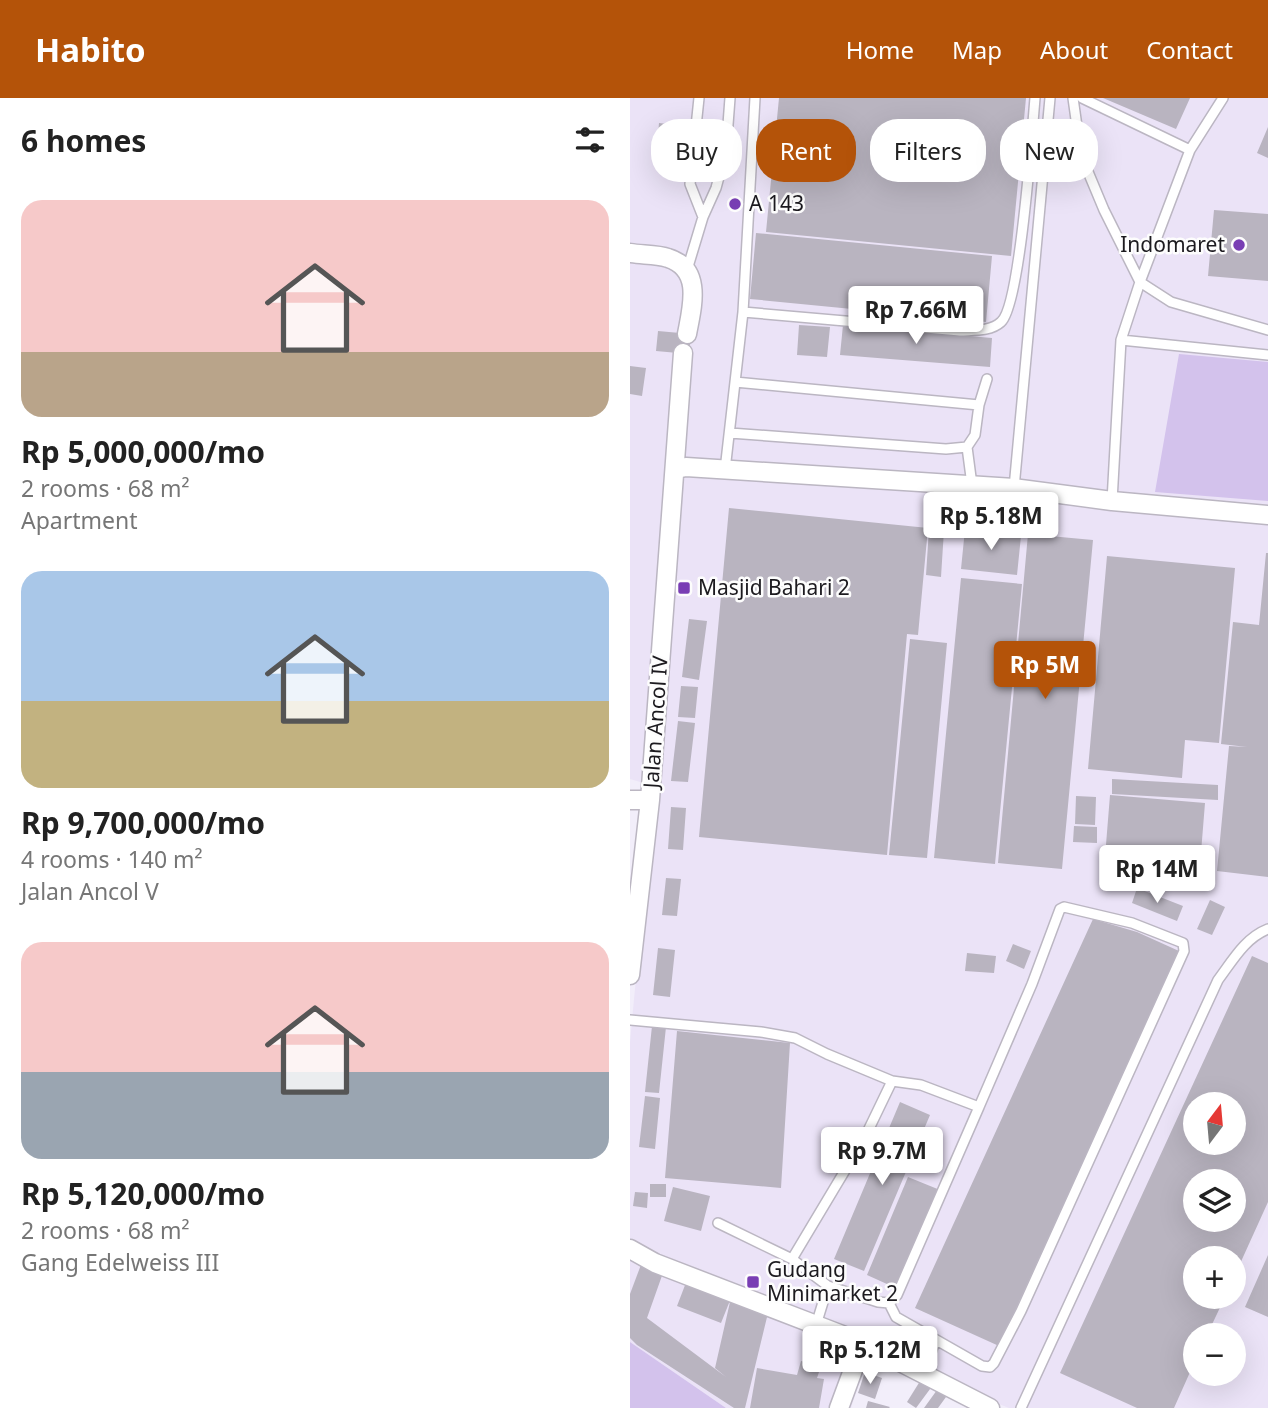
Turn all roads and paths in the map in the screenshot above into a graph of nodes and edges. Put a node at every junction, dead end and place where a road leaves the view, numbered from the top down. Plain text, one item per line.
1 (699, 98) edge
2 (730, 98) edge
3 (755, 98) edge
4 (1035, 98) edge
5 (1050, 98) edge
6 (1073, 98) edge
7 (1082, 98) edge
8 (1223, 98) edge
9 (1190, 150) junction
10 (703, 217) junction
11 (630, 253) edge
12 (687, 270) junction
13 (1140, 282) junction
14 (743, 312) junction
15 (1268, 330) edge
16 (687, 334) dead end
17 (1121, 340) junction
18 (684, 353) dead end
19 (1268, 355) edge
20 (987, 379) dead end
21 (735, 382) junction
22 (979, 405) junction
23 (730, 433) junction
24 (967, 447) junction
25 (676, 469) junction
26 (725, 470) junction
27 (972, 485) junction
28 (1014, 488) junction
29 (1112, 501) junction
30 (1268, 516) edge
31 (630, 800) edge
32 (650, 800) junction
33 (1268, 929) edge
34 (632, 937) edge
35 (630, 975) edge
36 (630, 1020) edge
37 (891, 1081) junction
38 (979, 1107) junction
39 (718, 1223) dead end
40 (630, 1249) edge
41 (792, 1259) junction
42 (828, 1286) junction
43 (890, 1303) junction
44 (818, 1319) junction
45 (935, 1341) junction
46 (863, 1343) junction
47 (924, 1373) junction
48 (838, 1408) edge
49 (990, 1408) edge
50 (1021, 1408) edge

1 - 10 lane
2 - 10 lane
3 - 14 lane
4 - 14 lane
5 - 28 lane
6 - 13 lane
7 - 9 lane
8 - 9 lane
9 - 13 lane
10 - 12 lane
11 - 12 street
12 - 16 street
13 - 15 lane
13 - 17 lane
14 - 21 lane
17 - 19 lane
17 - 29 lane
18 - 25 street, Jalan Ancol IV
20 - 22 lane
21 - 22 lane
21 - 23 lane
22 - 24 lane
23 - 24 lane
23 - 26 lane
24 - 27 lane
25 - 26 street
25 - 32 street, Jalan Ancol IV
26 - 27 street
27 - 28 street
28 - 29 street
29 - 30 street
31 - 32 street
32 - 34 street, Jalan Ancol IV
33 - 50 lane
34 - 35 street, Jalan Ancol IV
36 - 37 lane
37 - 38 lane
37 - 41 lane
38 - 43 lane
38 - 45 lane
39 - 41 lane
40 - 44 street
41 - 42 lane
42 - 43 lane
42 - 44 lane
43 - 45 lane
44 - 46 street
45 - 47 lane
46 - 47 street
46 - 48 street
47 - 49 street

